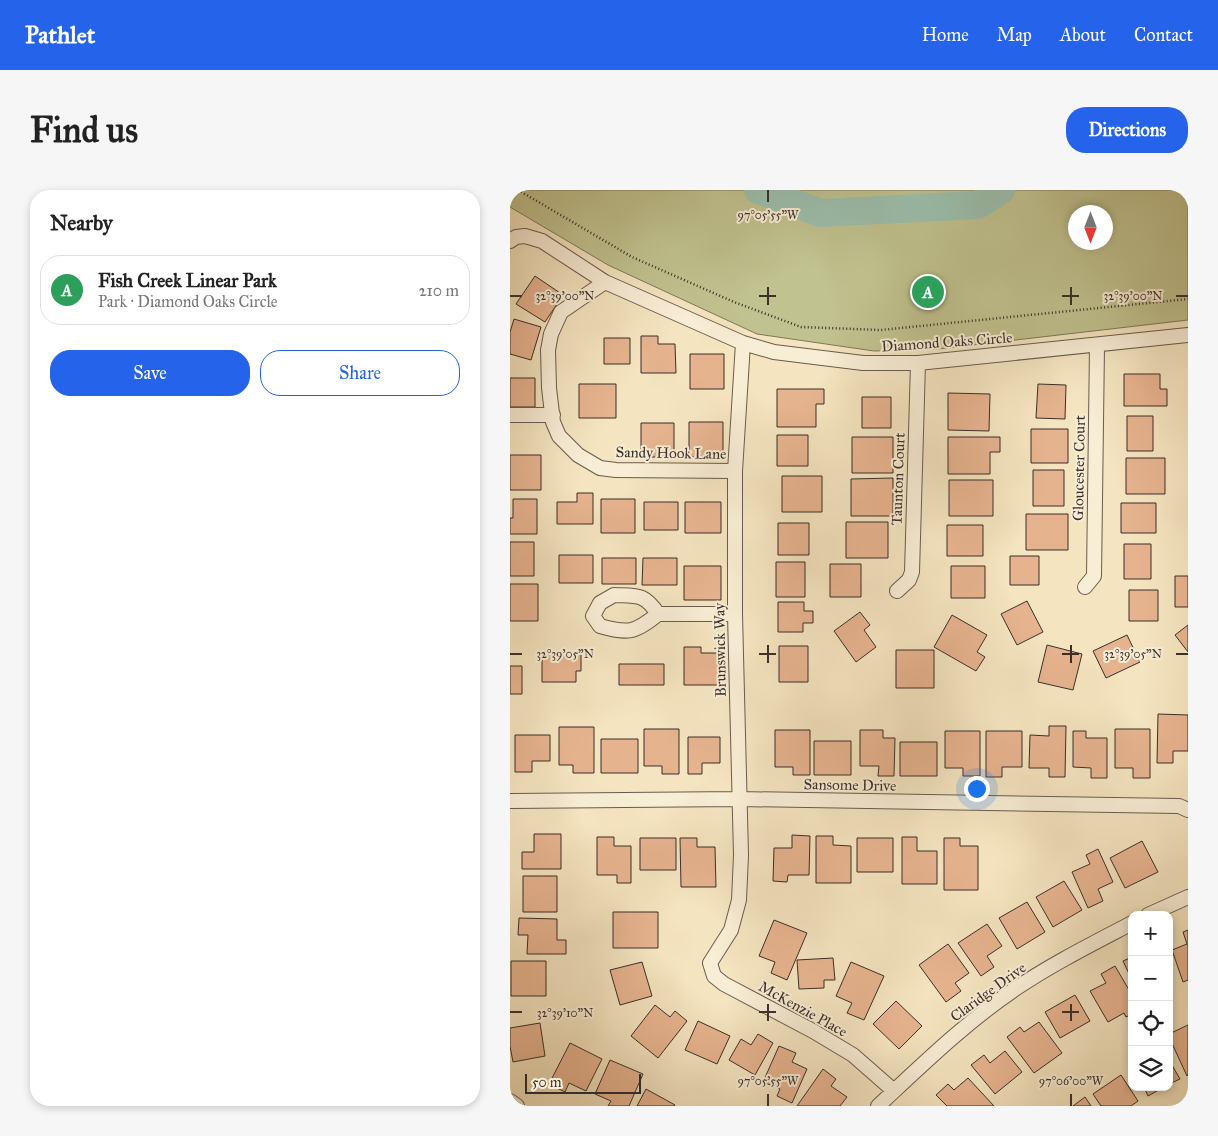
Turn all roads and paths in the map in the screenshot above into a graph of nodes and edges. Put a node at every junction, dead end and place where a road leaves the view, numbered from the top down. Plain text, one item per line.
1 (518, 190) edge
2 (510, 241) edge
3 (605, 282) junction
4 (1188, 298) edge
5 (1188, 335) edge
6 (743, 342) junction
7 (1097, 346) junction
8 (918, 363) junction
9 (510, 415) edge
10 (553, 416) junction
11 (735, 471) junction
12 (1085, 587) dead end
13 (897, 591) dead end
14 (658, 614) dead end
15 (735, 614) junction
16 (739, 799) junction
17 (510, 801) edge
18 (1188, 810) edge
19 (1188, 897) edge
20 (1157, 911) edge
21 (1128, 925) edge
22 (717, 951) joint
23 (894, 1091) junction
24 (510, 1102) edge
25 (517, 1106) edge
26 (878, 1106) edge

1 - 4 path
2 - 3 street, Diamond Oaks Circle
3 - 6 street, Diamond Oaks Circle
3 - 10 street, Sandy Hook Lane
5 - 7 street, Diamond Oaks Circle
6 - 8 street, Diamond Oaks Circle
6 - 11 street, Brunswick Way
7 - 8 street, Diamond Oaks Circle
7 - 12 street, Gloucester Court
8 - 13 street, Taunton Court
9 - 10 street
10 - 11 street, Sandy Hook Lane
11 - 15 street, Brunswick Way
14 - 15 street
15 - 16 street, Brunswick Way
16 - 17 street, Sansome Drive
16 - 18 street, Sansome Drive
16 - 22 street, Brunswick Way
19 - 20 street
21 - 23 street, Claridge Drive
22 - 23 street, McKenzie Place
23 - 26 street, Claridge Drive
24 - 25 street

